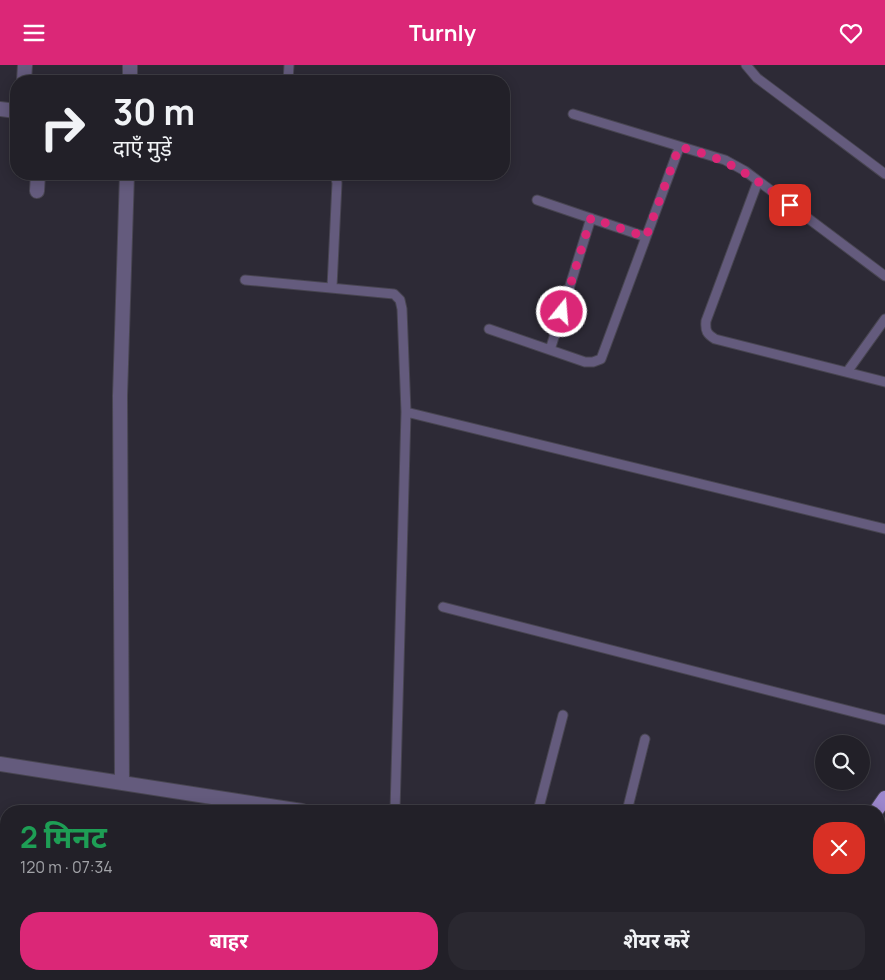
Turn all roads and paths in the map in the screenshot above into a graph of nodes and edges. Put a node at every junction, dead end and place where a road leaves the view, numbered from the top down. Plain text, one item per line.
1 (746, 65) edge
2 (573, 114) dead end
3 (679, 147) junction
4 (885, 174) edge
5 (38, 180) edge
6 (127, 180) edge
7 (336, 180) edge
8 (758, 181) junction
9 (37, 191) dead end
10 (537, 201) dead end
11 (591, 218) junction
12 (646, 237) junction
13 (885, 276) edge
14 (245, 280) dead end
15 (332, 287) junction
16 (885, 319) edge
17 (489, 329) dead end
18 (550, 350) junction
19 (847, 372) junction
20 (885, 382) edge
21 (406, 412) junction
22 (885, 529) edge
23 (443, 607) dead end
24 (563, 715) dead end
25 (885, 719) edge
26 (645, 739) dead end
27 (0, 763) edge
28 (122, 783) junction
29 (263, 805) edge
30 (395, 805) edge
31 (540, 805) edge
32 (628, 805) edge

1 - 4 lane
2 - 3 lane
3 - 8 lane
3 - 12 lane
5 - 9 street
6 - 28 street
7 - 15 lane
8 - 13 lane
8 - 19 lane
10 - 11 lane
11 - 12 lane
11 - 18 lane
12 - 18 lane
14 - 15 lane
15 - 21 lane
16 - 19 lane
17 - 18 lane
19 - 20 lane
21 - 22 lane
21 - 30 lane
23 - 25 lane
24 - 31 lane
26 - 32 lane
27 - 28 street
28 - 29 street

